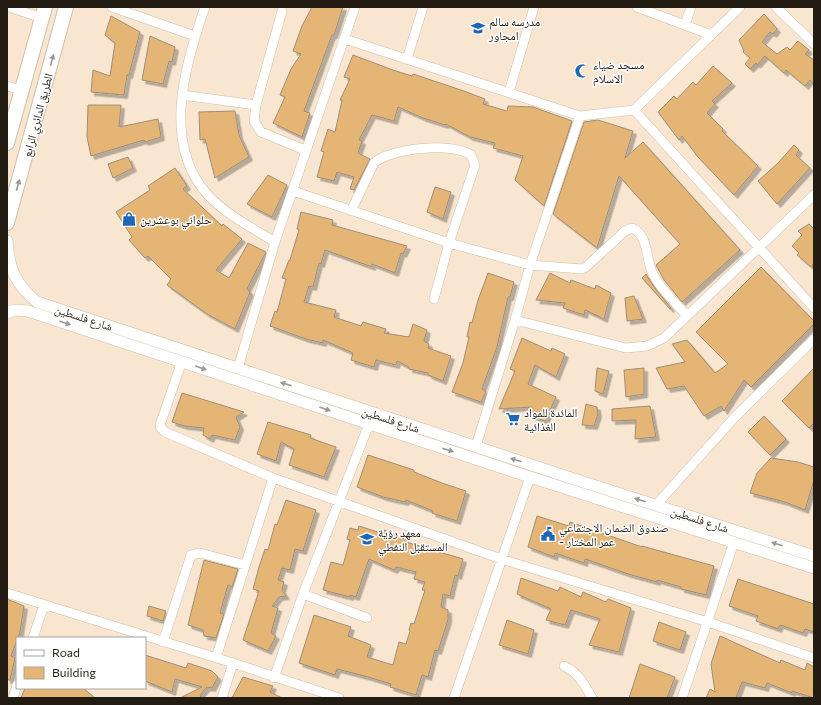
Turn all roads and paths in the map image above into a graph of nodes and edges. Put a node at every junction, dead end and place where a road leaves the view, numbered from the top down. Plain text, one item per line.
1 (9, 7) edge
2 (66, 7) edge
3 (112, 7) edge
4 (205, 7) edge
5 (356, 7) edge
6 (423, 7) edge
7 (534, 7) edge
8 (637, 7) edge
9 (691, 7) edge
10 (740, 7) edge
11 (776, 7) edge
12 (282, 11) dead end
13 (44, 12) edge
14 (685, 25) junction
15 (195, 36) junction
16 (711, 36) junction
17 (345, 39) junction
18 (814, 44) edge
19 (407, 59) junction
20 (7, 86) edge
21 (22, 90) junction
22 (509, 92) junction
23 (182, 95) junction
24 (256, 104) junction
25 (634, 110) junction
26 (580, 116) junction
27 (7, 143) edge
28 (306, 150) junction
29 (293, 191) junction
30 (814, 195) edge
31 (351, 211) junction
32 (7, 223) edge
33 (7, 241) edge
34 (275, 242) junction
35 (449, 243) junction
36 (759, 249) junction
37 (530, 265) junction
38 (434, 299) dead end
39 (814, 308) edge
40 (7, 313) edge
41 (687, 316) junction
42 (516, 320) junction
43 (814, 339) edge
44 (182, 362) junction
45 (238, 368) junction
46 (369, 424) junction
47 (476, 446) junction
48 (530, 477) junction
49 (273, 478) junction
50 (577, 480) junction
51 (574, 491) junction
52 (340, 501) junction
53 (656, 505) junction
54 (734, 542) junction
55 (814, 556) edge
56 (501, 559) junction
57 (245, 565) junction
58 (814, 568) edge
59 (7, 594) edge
60 (303, 594) junction
61 (44, 605) junction
62 (367, 618) dead end
63 (708, 622) junction
64 (33, 637) edge
65 (163, 642) junction
66 (216, 658) junction
67 (814, 658) edge
68 (233, 663) junction
69 (564, 666) dead end
70 (274, 678) junction
71 (16, 688) edge
72 (13, 698) edge
73 (222, 698) edge
74 (339, 698) edge
75 (454, 698) edge
76 (592, 698) edge
77 (682, 698) edge

1 - 13 street
32 -> 2 main road, الطريق الدائري الرابع
3 - 15 street
4 - 15 street
5 - 17 street
6 - 19 street
7 - 22 street
8 - 14 street
9 - 14 street
10 - 16 street
11 - 18 street
12 - 24 street
13 - 21 main road, الطريق الدائري الرابع
14 - 16 street
15 - 23 street
16 - 25 street
17 - 19 street
17 - 28 street
19 - 22 street
20 - 21 street
21 - 27 main road, الطريق الدائري الرابع
22 - 26 street
23 - 24 street
23 - 34 street
24 - 28 street
25 - 26 street
25 - 36 street
26 - 37 street
28 - 29 street
29 - 31 street
29 - 34 street
30 - 36 street
31 - 35 street
31 - 35 street
33 - 45 street, شارع فلسطين
34 - 45 street
35 - 37 street
35 - 38 street
36 - 39 street
36 - 41 street
37 - 41 street
37 - 42 street
40 -> 44 street, شارع فلسطين
41 - 42 street
42 - 47 street
43 - 53 street
44 -> 46 street, شارع فلسطين
44 - 49 street
47 -> 45 street, شارع فلسطين
46 -> 48 street, شارع فلسطين
46 - 52 street
50 -> 47 street, شارع فلسطين
48 - 51 street, شارع فلسطين
48 - 56 street
49 - 52 street
49 - 57 street
50 - 51 street
53 -> 50 street, شارع فلسطين
51 - 54 street, شارع فلسطين
52 - 56 street
52 - 60 street
55 -> 53 street, شارع فلسطين
54 - 58 street, شارع فلسطين
54 - 63 street
56 - 63 street
56 - 75 street
57 - 65 street
57 - 66 street
59 - 61 street
60 - 62 street
60 - 70 street
61 - 64 street
61 - 65 street
63 - 67 street
63 - 77 street
65 - 66 street
66 - 68 street
68 - 70 street
68 - 73 street
69 - 76 street
70 - 74 street
71 - 72 street

